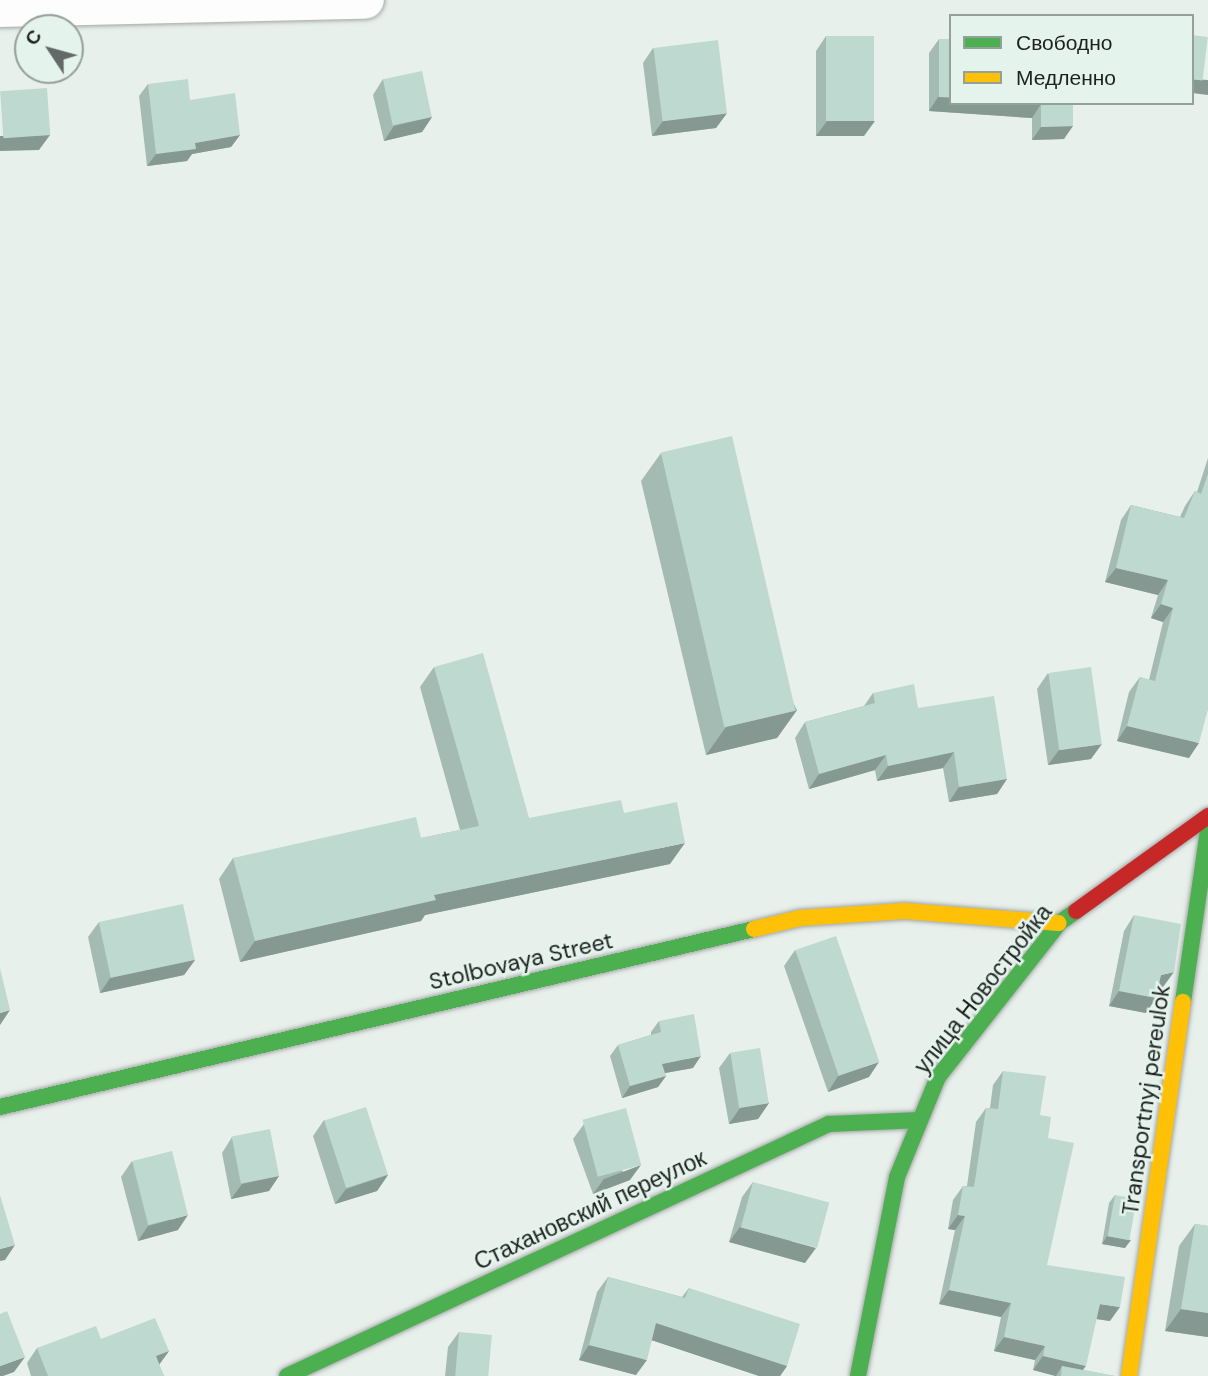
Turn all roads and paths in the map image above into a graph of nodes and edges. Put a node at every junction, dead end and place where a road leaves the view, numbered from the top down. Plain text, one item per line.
1 (365, 0) edge
2 (0, 8) edge
3 (1208, 816) edge
4 (1208, 830) edge
5 (1059, 923) junction
6 (0, 1107) edge
7 (920, 1120) junction
8 (287, 1376) edge
9 (858, 1376) edge
10 (1129, 1376) edge

1 - 2 street
3 - 5 street, улица Новостройка
4 - 10 street, Transportnyj pereulok
5 - 6 street, Stolbovaya Street
5 - 7 street, улица Новостройка
7 - 8 street, Стахановский переулок
7 - 9 street, улица Новостройка

